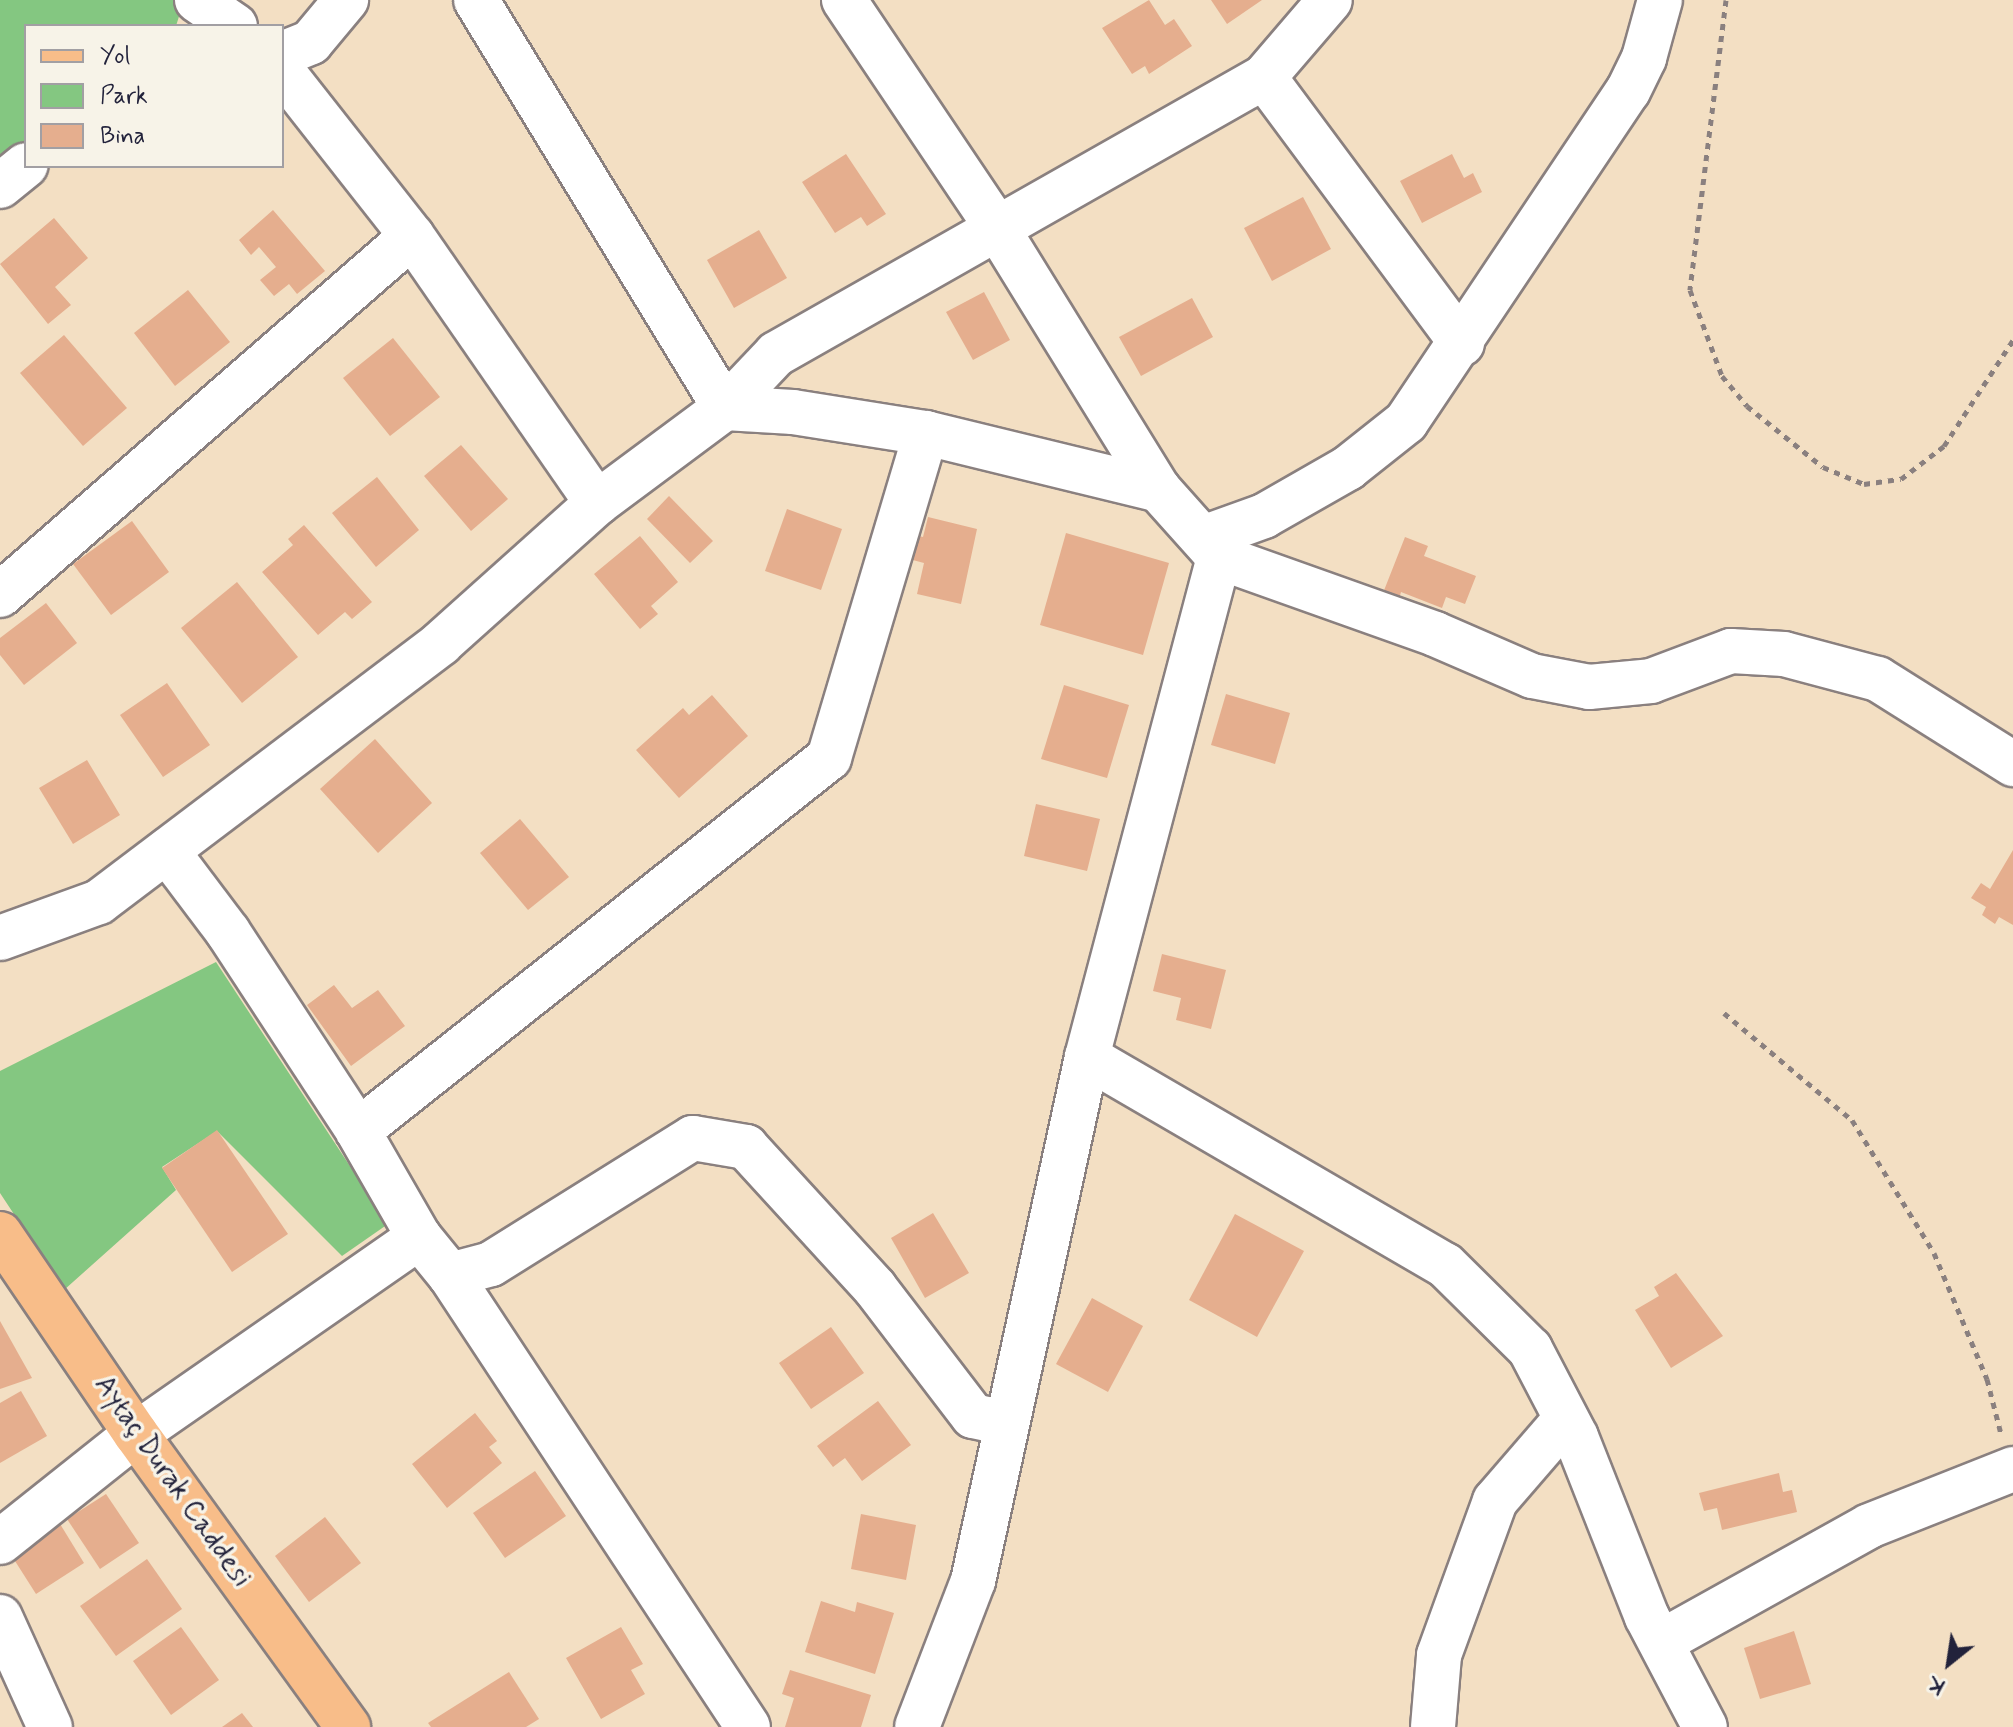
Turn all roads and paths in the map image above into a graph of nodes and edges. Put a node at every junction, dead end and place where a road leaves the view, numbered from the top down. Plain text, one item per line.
1 (346, 0) edge
2 (476, 0) edge
3 (844, 0) edge
4 (1330, 0) edge
5 (1660, 0) edge
6 (1726, 0) edge
7 (284, 53) edge
8 (284, 74) edge
9 (1264, 77) junction
10 (24, 167) edge
11 (0, 186) edge
12 (997, 228) junction
13 (412, 236) junction
14 (2013, 340) edge
15 (1462, 344) junction
16 (725, 408) junction
17 (926, 433) junction
18 (1159, 490) junction
19 (597, 503) junction
20 (1211, 548) junction
21 (0, 595) edge
22 (2013, 764) edge
23 (167, 851) junction
24 (0, 938) edge
25 (1724, 1013) dead end
26 (1087, 1057) junction
27 (358, 1131) junction
28 (0, 1234) edge
29 (419, 1237) junction
30 (450, 1275) junction
31 (1565, 1420) junction
32 (1007, 1423) junction
33 (136, 1434) junction
34 (2011, 1470) edge
35 (0, 1542) edge
36 (0, 1617) edge
37 (1661, 1642) junction
38 (50, 1727) edge
39 (348, 1727) edge
40 (748, 1727) edge
41 (917, 1727) edge
42 (1433, 1727) edge
43 (1705, 1727) edge

1 - 7 street
2 - 16 street
3 - 12 street
4 - 9 street
5 - 15 street
6 - 14 path
8 - 13 street
9 - 12 street
9 - 15 street
10 - 11 street
12 - 16 street
12 - 18 street
13 - 19 street
13 - 21 street
15 - 20 street
16 - 17 street
16 - 19 street
17 - 18 street
17 - 27 street
18 - 20 street
19 - 23 street
20 - 22 street
20 - 26 street
23 - 24 street
23 - 27 street
25 - 34 path
26 - 31 street
26 - 32 street
27 - 29 street
28 - 33 main road, Aytaç Durak Caddesi
29 - 30 street
29 - 33 street
30 - 32 street
30 - 40 street
31 - 37 street
31 - 42 street
32 - 41 street
33 - 35 street
33 - 39 main road, Aytaç Durak Caddesi
34 - 37 street
36 - 38 street
37 - 43 street

